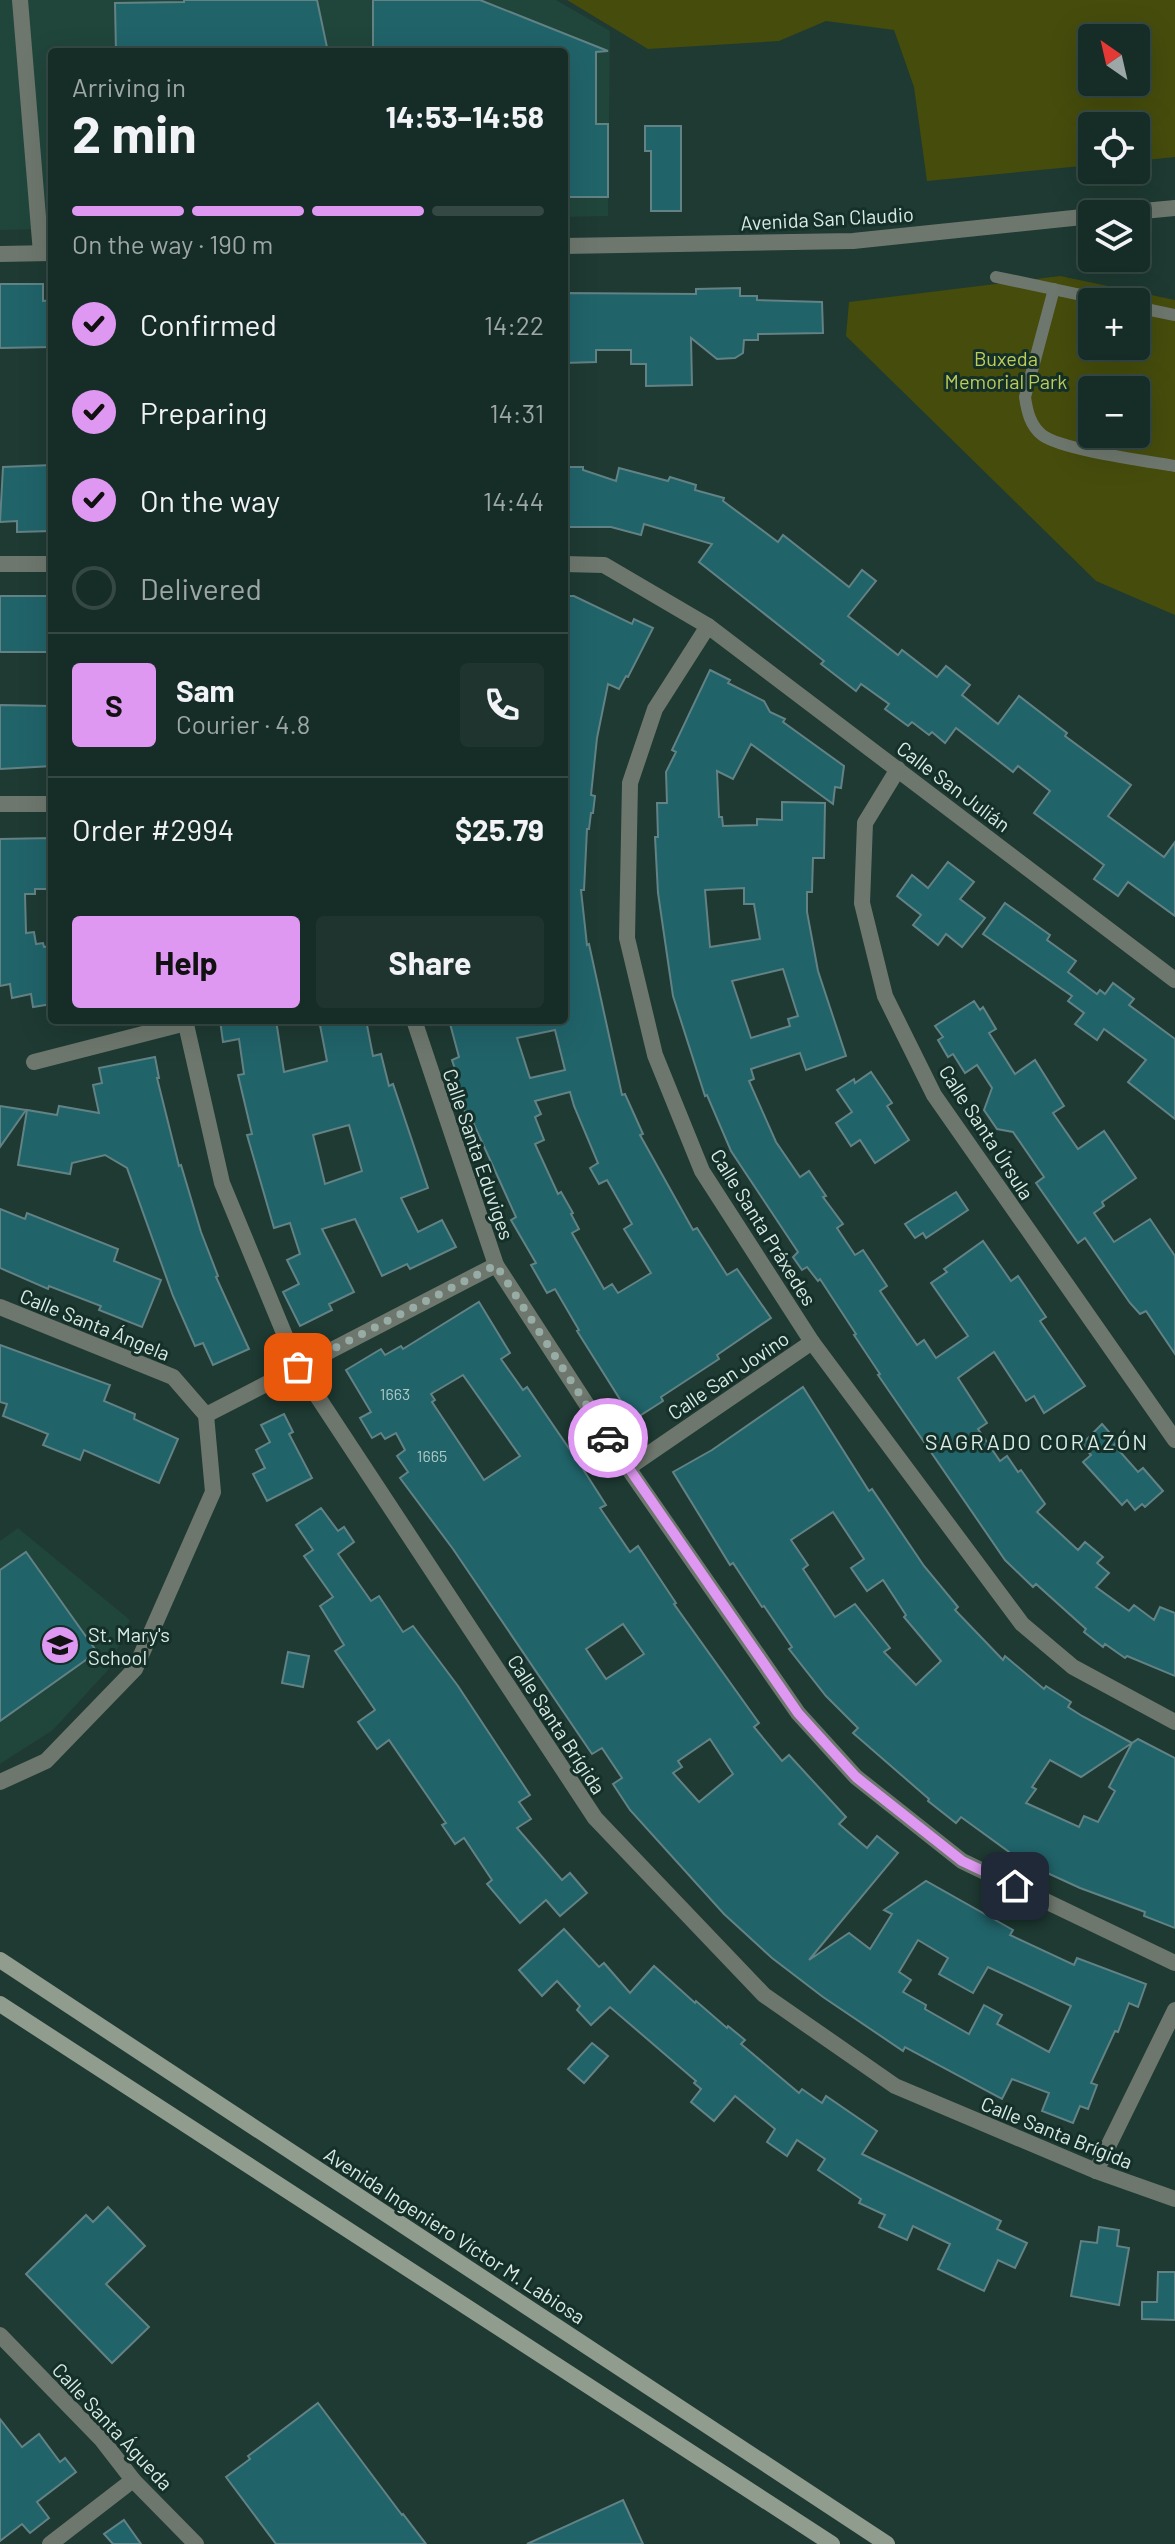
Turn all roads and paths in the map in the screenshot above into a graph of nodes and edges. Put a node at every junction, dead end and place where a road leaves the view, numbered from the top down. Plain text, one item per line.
1 (20, 0) edge
2 (1175, 208) edge
3 (1150, 210) edge
4 (1078, 217) edge
5 (568, 246) edge
6 (47, 253) edge
7 (0, 254) edge
8 (996, 277) dead end
9 (1054, 289) junction
10 (1078, 294) edge
11 (1150, 310) edge
12 (1175, 315) edge
13 (1175, 466) edge
14 (0, 564) edge
15 (48, 564) edge
16 (568, 564) edge
17 (708, 626) junction
18 (898, 769) junction
19 (0, 804) edge
20 (48, 804) edge
21 (1175, 980) edge
22 (175, 1024) edge
23 (187, 1024) edge
24 (415, 1024) edge
25 (34, 1062) dead end
26 (496, 1265) junction
27 (0, 1307) edge
28 (812, 1342) junction
29 (298, 1367) junction
30 (206, 1415) junction
31 (1175, 1440) edge
32 (628, 1468) junction
33 (1175, 1722) edge
34 (0, 1782) edge
35 (0, 1960) edge
36 (1175, 1963) edge
37 (0, 2004) edge
38 (1175, 2010) edge
39 (1096, 2171) junction
40 (1175, 2199) edge
41 (0, 2335) edge
42 (133, 2480) junction
43 (50, 2544) edge
44 (196, 2544) edge
45 (832, 2544) edge
46 (887, 2544) edge

1 - 6 street
2 - 3 street
4 - 5 street, Avenida San Claudio
6 - 7 street
8 - 9 lane
9 - 10 lane
9 - 13 lane
11 - 12 lane
14 - 15 street
16 - 17 street, Calle San Julián
17 - 18 street, Calle San Julián
17 - 28 street, Calle Santa Práxedes
18 - 21 street, Calle San Julián
18 - 31 street, Calle Santa Úrsula
19 - 20 street
22 - 25 street
23 - 29 street, Calle Santa Brígida
24 - 26 street, Calle Santa Eduviges
26 - 29 street
26 - 32 street, Calle Santa Eduviges
27 - 30 street, Calle Santa Ángela
28 - 32 street, Calle San Jovino
28 - 33 street, Calle Santa Práxedes
29 - 30 street
29 - 39 street, Calle Santa Brígida
30 - 34 street
32 - 36 street, Calle Santa Eduviges
35 - 46 main road, Avenida Ingeniero Víctor M. Labiosa
37 - 45 main road
38 - 39 street
39 - 40 street, Calle Santa Brígida
41 - 42 street, Calle Santa Águeda
42 - 43 street
42 - 44 street, Calle Santa Águeda

